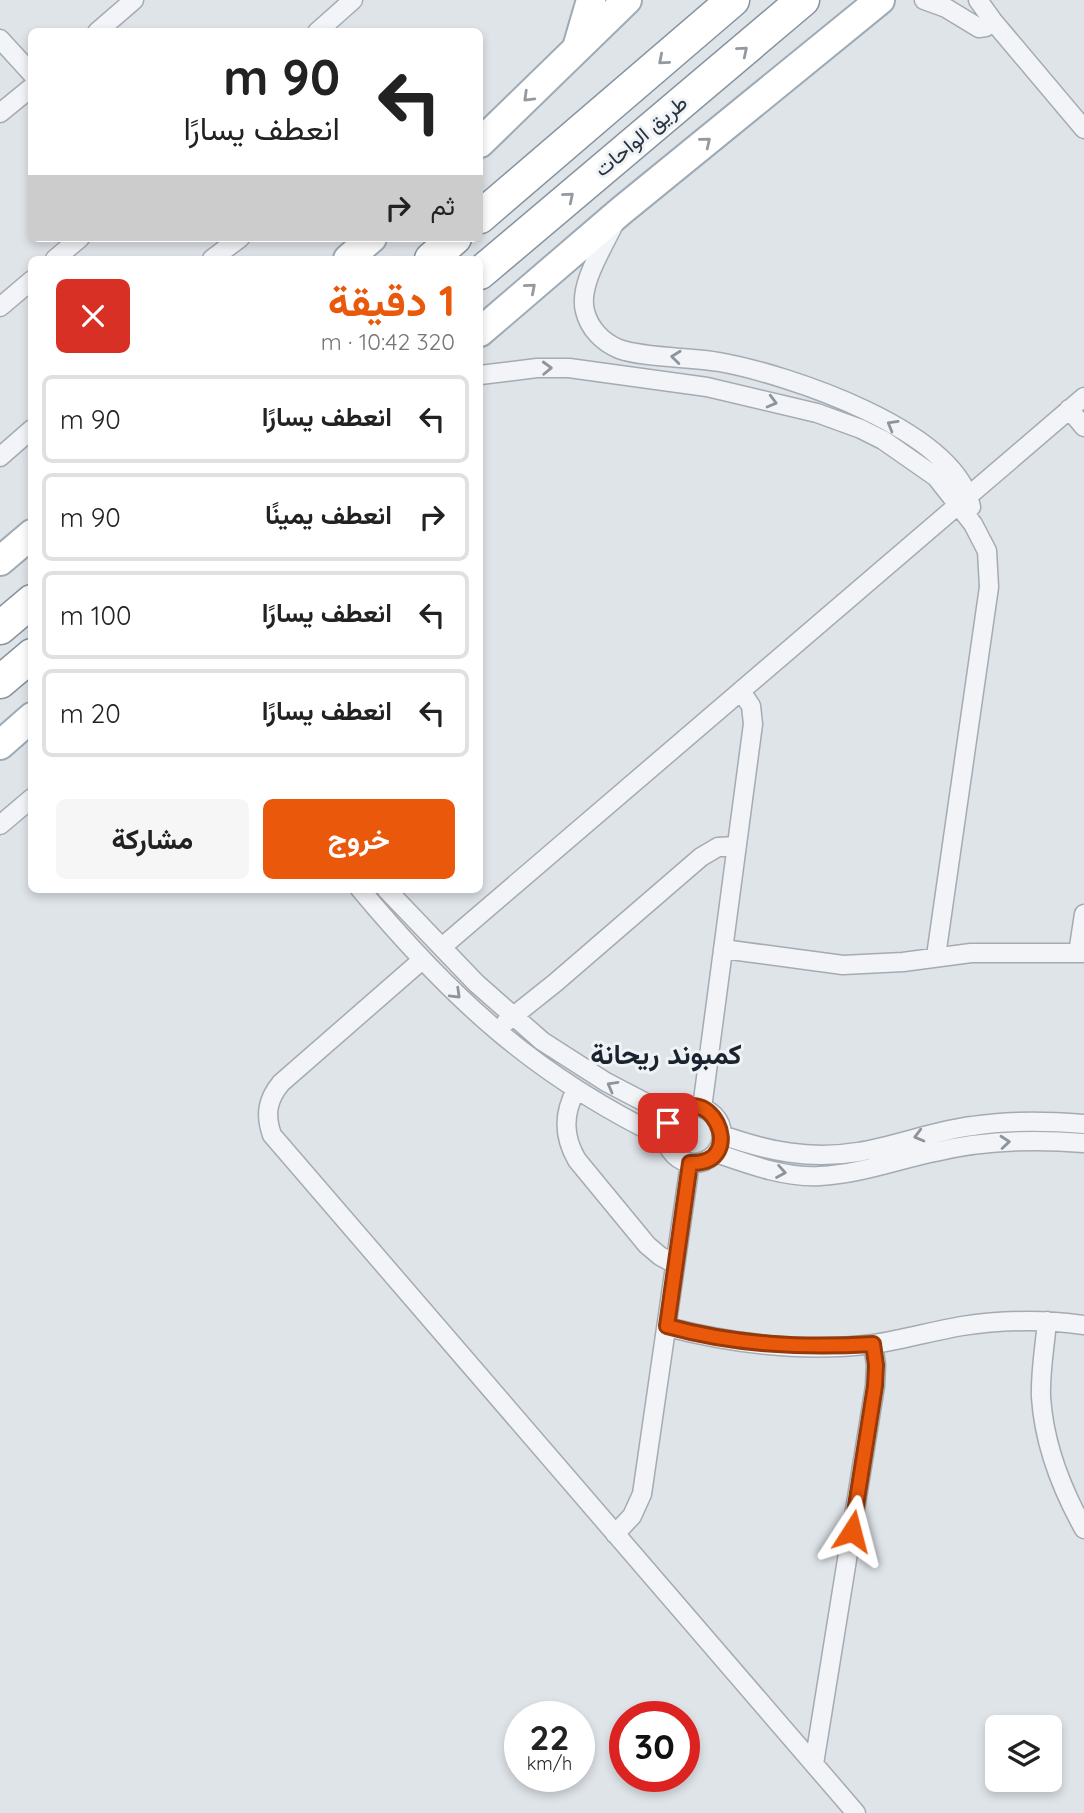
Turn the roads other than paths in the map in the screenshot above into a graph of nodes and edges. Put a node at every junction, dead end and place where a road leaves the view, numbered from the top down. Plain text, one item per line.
1 (353, 0) edge
2 (591, 0) edge
3 (627, 0) edge
4 (733, 0) edge
5 (803, 0) edge
6 (880, 0) edge
7 (924, 0) edge
8 (978, 0) edge
9 (121, 4) edge
10 (993, 22) junction
11 (100, 28) edge
12 (322, 28) edge
13 (0, 39) edge
14 (576, 51) junction
15 (28, 70) edge
16 (28, 90) edge
17 (0, 113) edge
18 (1084, 129) edge
19 (483, 140) edge
20 (621, 211) junction
21 (483, 214) edge
22 (74, 242) edge
23 (235, 242) edge
24 (367, 242) edge
25 (450, 242) edge
26 (58, 256) edge
27 (216, 256) edge
28 (351, 256) edge
29 (434, 256) edge
30 (483, 270) edge
31 (28, 283) edge
32 (0, 307) edge
33 (483, 329) edge
34 (483, 375) edge
35 (1084, 397) edge
36 (1069, 410) junction
37 (869, 412) junction
38 (1084, 427) edge
39 (861, 429) junction
40 (28, 432) edge
41 (0, 457) edge
42 (963, 500) junction
43 (28, 537) edge
44 (0, 561) edge
45 (28, 604) edge
46 (0, 628) edge
47 (28, 658) edge
48 (0, 682) edge
49 (741, 691) junction
50 (28, 721) edge
51 (28, 731) edge
52 (1, 745) edge
53 (28, 800) edge
54 (0, 825) edge
55 (737, 846) junction
56 (363, 893) edge
57 (389, 893) edge
58 (405, 911) junction
59 (1084, 914) edge
60 (390, 924) junction
61 (442, 947) junction
62 (723, 949) junction
63 (1081, 953) edge
64 (936, 956) junction
65 (422, 960) junction
66 (513, 1017) junction
67 (495, 1031) junction
68 (576, 1090) junction
69 (702, 1108) junction
70 (673, 1116) junction
71 (1084, 1124) edge
72 (722, 1135) junction
73 (666, 1139) junction
74 (1084, 1143) edge
75 (716, 1153) junction
76 (690, 1163) junction
77 (675, 1264) junction
78 (1047, 1321) junction
79 (1084, 1325) edge
80 (667, 1326) junction
81 (873, 1344) junction
82 (1084, 1529) edge
83 (615, 1534) junction
84 (814, 1765) junction
85 (856, 1813) edge

1 - 12 street
2 - 14 main road
3 - 14 main road
4 -> 21 highway, طريق الواحات
30 -> 5 highway, طريق الواحات
20 -> 6 main road
7 - 10 street
8 - 10 street
9 - 11 street
10 - 18 street
13 - 15 street
14 -> 19 main road
16 - 17 street
33 -> 20 main road
37 -> 20 street
22 - 26 street
23 - 27 street
24 - 28 main road
25 - 29 highway
31 - 32 street
34 -> 39 street
35 - 36 street
36 - 38 street
36 - 42 street
37 - 39 street
42 -> 37 street
39 - 42 street
40 - 41 street
42 - 49 street
42 - 64 street
43 - 44 main road
45 - 46 highway
47 - 48 highway
49 - 55 street
49 - 61 street
50 - 52 main road
51 - 52 street
53 - 54 street
55 - 62 street
55 - 66 street
56 - 60 street
57 - 58 street
58 - 60 street
58 - 61 street
59 - 63 street
60 - 65 street
61 - 66 street
62 - 64 street
62 - 69 street
63 - 64 street
65 -> 67 street
65 - 83 street
66 - 67 street
70 -> 66 street
67 - 68 street
68 - 73 street
68 - 77 street
69 - 70 street
69 - 72 street
70 - 73 street
71 -> 72 street
72 - 75 street
73 - 76 street
75 -> 74 street
75 - 76 street
76 - 77 street
77 - 80 street
78 - 79 street
78 - 81 street
78 - 82 street
80 - 81 street
80 - 83 street
81 - 84 street
83 - 84 street
84 - 85 street

